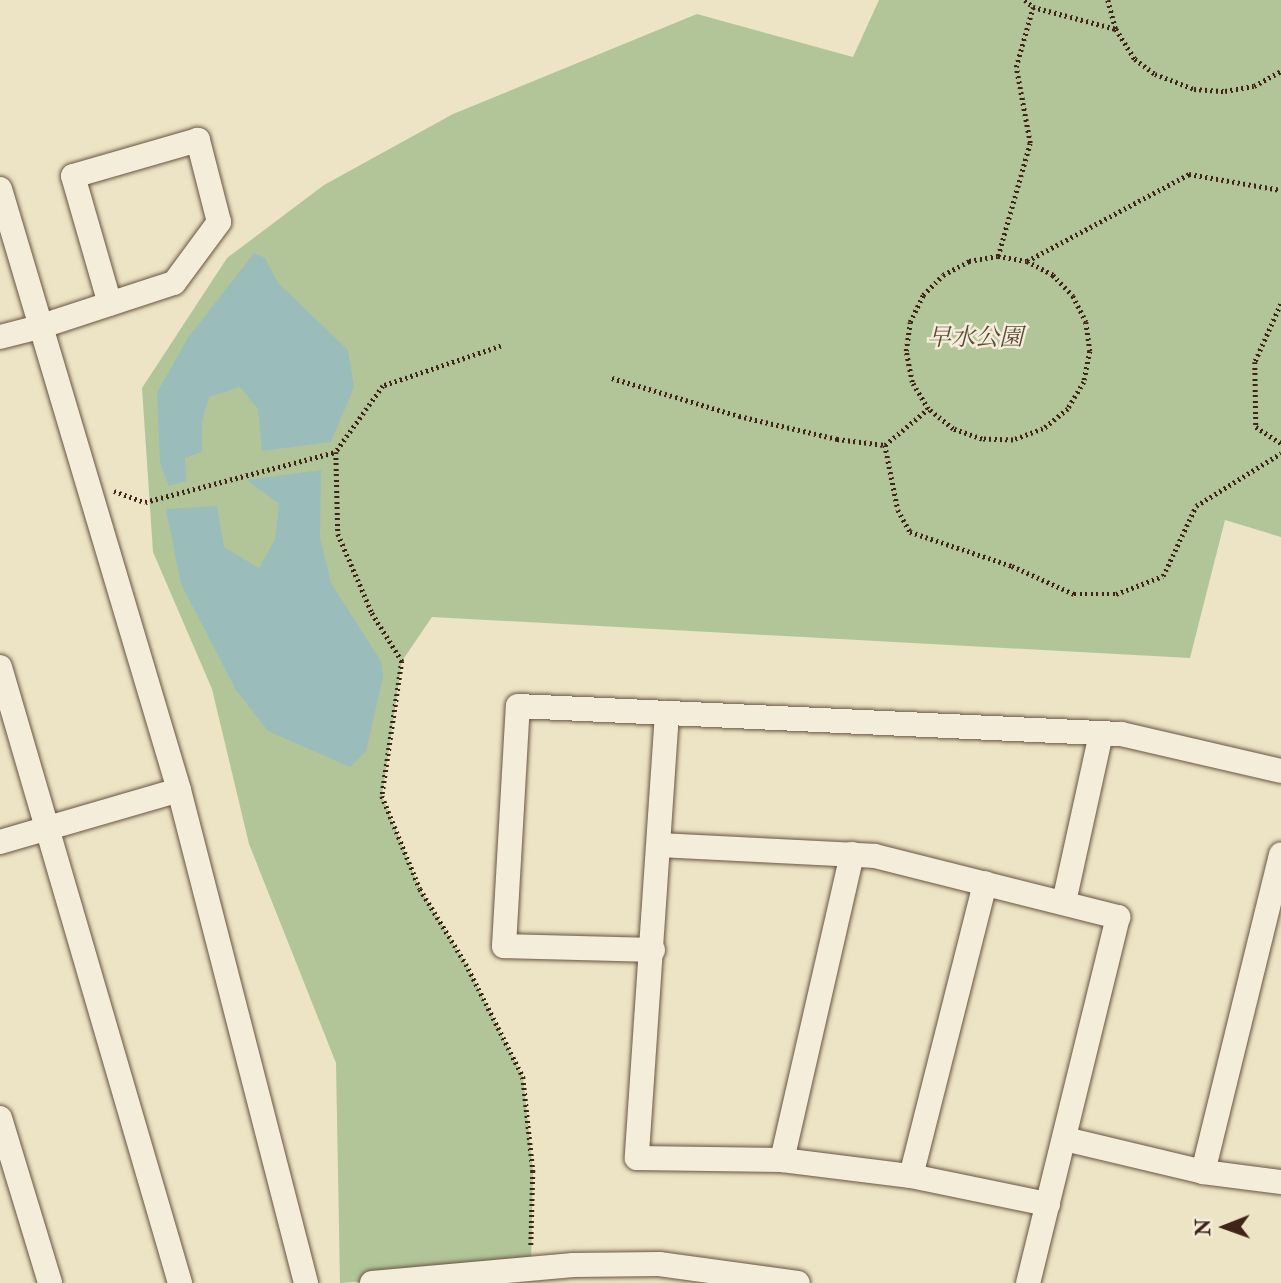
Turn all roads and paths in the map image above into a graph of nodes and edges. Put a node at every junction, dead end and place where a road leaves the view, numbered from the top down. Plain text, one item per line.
1 (1025, 0) edge
2 (1108, 0) edge
3 (1033, 8) junction
4 (1116, 29) junction
5 (1281, 71) edge
6 (1281, 190) edge
7 (2, 203) edge
8 (998, 256) junction
9 (1027, 261) junction
10 (110, 304) junction
11 (1281, 304) edge
12 (39, 327) junction
13 (0, 337) edge
14 (501, 346) dead end
15 (612, 378) dead end
16 (928, 409) junction
17 (1281, 443) edge
18 (885, 444) junction
19 (336, 452) junction
20 (1281, 453) edge
21 (145, 502) dead end
22 (0, 667) edge
23 (667, 713) junction
24 (1101, 734) junction
25 (1281, 771) edge
26 (179, 790) junction
27 (47, 828) junction
28 (0, 842) edge
29 (661, 845) junction
30 (852, 854) junction
31 (1281, 854) edge
32 (985, 883) junction
33 (1064, 902) junction
34 (653, 950) junction
35 (0, 1118) edge
36 (1065, 1139) junction
37 (782, 1160) junction
38 (1203, 1172) junction
39 (911, 1176) junction
40 (1281, 1182) edge
41 (1048, 1204) junction
42 (531, 1269) junction
43 (728, 1279) edge
44 (50, 1283) edge
45 (180, 1283) edge
46 (306, 1283) edge
47 (372, 1283) edge
48 (798, 1283) edge
49 (1028, 1283) edge

1 - 3 path
2 - 4 path
3 - 4 path
3 - 8 path
4 - 5 path
6 - 9 path
7 - 12 street
8 - 9 path
8 - 16 path
9 - 16 path
10 - 10 street
10 - 12 street
11 - 17 path
12 - 13 street
12 - 26 street
14 - 19 path
15 - 18 path
16 - 18 path
18 - 20 path
19 - 21 path
19 - 42 path
22 - 27 street
23 - 24 street
23 - 29 street
23 - 34 street
24 - 25 street
24 - 33 street
26 - 27 street
26 - 46 street
27 - 28 street
27 - 45 street
29 - 30 street
29 - 34 street
30 - 32 street
30 - 37 street
31 - 38 street
32 - 33 street
32 - 39 street
33 - 36 street
34 - 37 street
35 - 44 street
36 - 38 street
36 - 41 street
37 - 39 street
38 - 40 street
39 - 41 street
41 - 49 street
42 - 43 street
42 - 47 street
43 - 48 street

